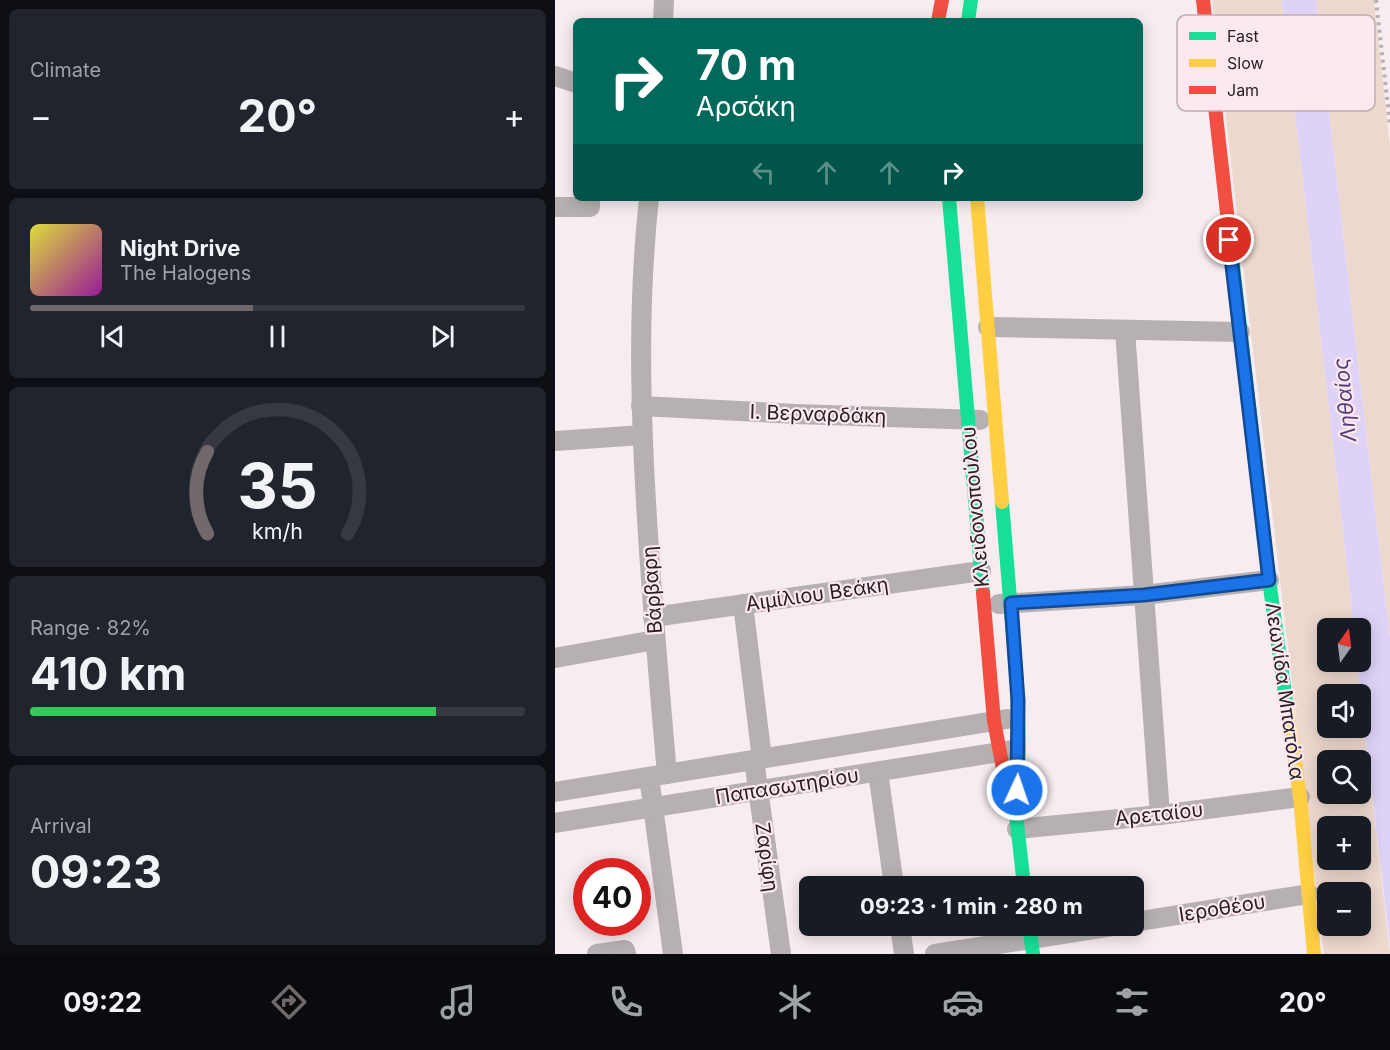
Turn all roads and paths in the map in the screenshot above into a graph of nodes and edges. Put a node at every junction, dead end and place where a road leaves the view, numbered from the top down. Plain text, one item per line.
1 (665, 0) edge
2 (942, 0) edge
3 (971, 0) edge
4 (1203, 0) edge
5 (1376, 0) edge
6 (1205, 15) edge
7 (663, 18) edge
8 (939, 18) edge
9 (968, 18) edge
10 (555, 76) edge
11 (573, 82) edge
12 (1215, 111) edge
13 (1390, 125) edge
14 (590, 201) edge
15 (649, 201) edge
16 (949, 201) edge
17 (977, 201) edge
18 (555, 207) edge
19 (988, 327) junction
20 (1125, 330) junction
21 (1240, 332) junction
22 (641, 406) junction
23 (967, 419) junction
24 (995, 420) junction
25 (642, 435) junction
26 (555, 441) edge
27 (981, 571) junction
28 (1269, 580) junction
29 (1144, 595) junction
30 (1011, 603) junction
31 (743, 604) junction
32 (984, 606) junction
33 (653, 617) junction
34 (655, 640) junction
35 (555, 658) edge
36 (1018, 717) junction
37 (994, 721) junction
38 (1019, 749) junction
39 (999, 752) junction
40 (758, 759) junction
41 (878, 772) junction
42 (658, 776) junction
43 (758, 791) junction
44 (555, 792) edge
45 (1300, 797) junction
46 (653, 808) junction
47 (1160, 815) junction
48 (1016, 822) junction
49 (555, 823) edge
50 (893, 876) edge
51 (1023, 876) edge
52 (1309, 894) junction
53 (1144, 920) edge
54 (901, 936) edge
55 (1050, 936) edge
56 (1031, 939) edge
57 (597, 954) edge
58 (626, 954) edge
59 (673, 954) edge
60 (781, 954) edge
61 (904, 954) edge
62 (935, 954) edge
63 (1314, 954) edge

1 - 7 street
2 - 8 street
3 - 9 street
4 - 6 street, Λεωνίδα Μπατόλα
5 - 13 path
10 - 11 street
12 - 21 street, Λεωνίδα Μπατόλα
14 - 18 street
15 - 22 street, Βάρβαρη
16 - 23 street, Κλειδονοπούλου
17 - 19 street, Κλειδονοπούλου
19 - 20 street
19 - 24 street, Κλειδονοπούλου
20 - 21 street
20 - 29 street
21 - 28 street, Λεωνίδα Μπατόλα
22 - 23 street, Ι. Βερναρδάκη
22 - 25 street, Βάρβαρη
23 - 24 street, Ι. Βερναρδάκη
23 - 27 street, Κλειδονοπούλου
24 - 30 street, Κλειδονοπούλου
25 - 26 street
25 - 33 street, Βάρβαρη
27 - 31 street, Αιμίλιου Βεάκη
27 - 32 street, Κλειδονοπούλου
28 - 29 street
28 - 45 street, Λεωνίδα Μπατόλα
29 - 30 street
29 - 47 street
30 - 32 street
30 - 36 street, Κλειδονοπούλου
31 - 33 street, Αιμίλιου Βεάκη
31 - 40 street, Ζαρίφη
32 - 37 street, Κλειδονοπούλου
33 - 34 street, Βάρβαρη
34 - 35 street
34 - 42 street, Βάρβαρη
36 - 37 street, Παπασωτηρίου
36 - 38 street, Κλειδονοπούλου
37 - 39 street, Κλειδονοπούλου
37 - 40 street, Παπασωτηρίου
38 - 39 street, Παπασωτηρίου
38 - 48 street, Κλειδονοπούλου
39 - 41 street, Παπασωτηρίου
39 - 48 street, Κλειδονοπούλου
40 - 42 street, Παπασωτηρίου
40 - 43 street, Ζαρίφη
41 - 43 street, Παπασωτηρίου
41 - 50 street
42 - 44 street, Παπασωτηρίου
42 - 46 street, Βάρβαρη
43 - 46 street, Παπασωτηρίου
43 - 60 street, Ζαρίφη
45 - 47 street, Αρεταίου
45 - 52 street, Λεωνίδα Μπατόλα
46 - 49 street, Παπασωτηρίου
46 - 59 street, Βάρβαρη
47 - 48 street, Αρεταίου
48 - 51 street, Κλειδονοπούλου
52 - 53 street, Ιεροθέου
52 - 63 street, Λεωνίδα Μπατόλα
54 - 61 street
55 - 56 street
56 - 62 street
57 - 58 street

